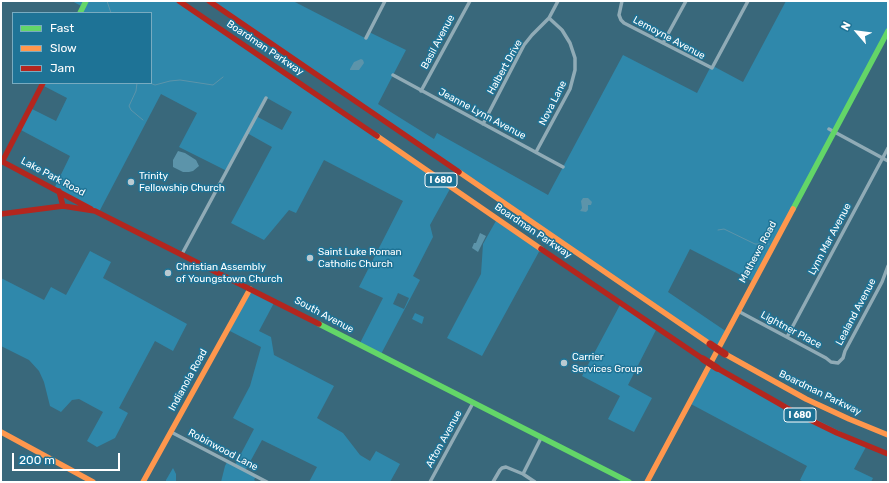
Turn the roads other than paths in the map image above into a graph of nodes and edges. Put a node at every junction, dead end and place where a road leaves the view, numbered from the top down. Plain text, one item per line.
1 (86, 1) edge
2 (179, 1) edge
3 (209, 1) edge
4 (385, 1) edge
5 (470, 1) edge
6 (558, 1) edge
7 (622, 1) edge
8 (686, 1) edge
9 (748, 1) edge
10 (80, 12) edge
11 (549, 18) junction
12 (888, 32) edge
13 (366, 38) dead end
14 (663, 43) junction
15 (392, 75) dead end
16 (42, 84) edge
17 (422, 91) junction
18 (266, 98) dead end
19 (483, 124) junction
20 (832, 131) junction
21 (888, 148) edge
22 (536, 152) junction
23 (883, 158) junction
24 (1, 161) edge
25 (888, 161) edge
26 (563, 167) dead end
27 (59, 191) junction
28 (62, 206) junction
29 (95, 211) junction
30 (1, 214) edge
31 (182, 254) junction
32 (888, 266) edge
33 (250, 289) junction
34 (738, 311) junction
35 (787, 337) junction
36 (836, 363) joint
37 (473, 403) junction
38 (1, 432) edge
39 (171, 432) junction
40 (888, 436) edge
41 (541, 438) junction
42 (888, 454) edge
43 (522, 474) junction
44 (93, 482) edge
45 (143, 482) edge
46 (267, 482) edge
47 (430, 482) edge
48 (493, 482) edge
49 (535, 482) edge
50 (628, 482) edge
51 (647, 482) edge

1 - 10 main road
2 - 42 main road, Boardman Parkway / I 680, bridge
3 - 40 main road, Boardman Parkway / I 680, bridge
4 - 13 street
5 - 17 street, Basil Avenue
6 - 11 street, Halbert Drive
7 - 14 street, Lemoyne Avenue
8 - 14 street
9 - 14 street, Lemoyne Avenue
11 - 19 street, Halbert Drive
11 - 22 street, Nova Lane
12 - 20 main road, Mathews Road
15 - 17 street, Jeanne Lynn Avenue
16 - 24 main road
17 - 19 street, Jeanne Lynn Avenue
18 - 31 street
19 - 22 street, Jeanne Lynn Avenue
20 - 23 street
20 - 34 main road, Mathews Road
21 - 23 street, Lynn Mar Avenue
22 - 26 street, Jeanne Lynn Avenue
23 - 25 street
23 - 35 street, Lynn Mar Avenue
24 - 27 main road, Lake Park Road
27 - 28 main road
27 - 29 main road, Lake Park Road
28 - 29 main road, South Avenue
28 - 30 main road, South Avenue
29 - 31 main road, South Avenue
31 - 33 main road, South Avenue
32 - 36 street, Lealand Avenue
33 - 37 main road, South Avenue
33 - 39 main road, Indianola Road
34 - 35 street, Lightner Place
34 - 51 main road, Mathews Road
35 - 36 street, Lightner Place
37 - 41 main road, South Avenue
37 - 47 street, Afton Avenue
38 - 44 main road
39 - 45 main road, Indianola Road
39 - 46 street, Robinwood Lane
41 - 43 street
41 - 50 main road, South Avenue
43 - 48 street
43 - 49 street

